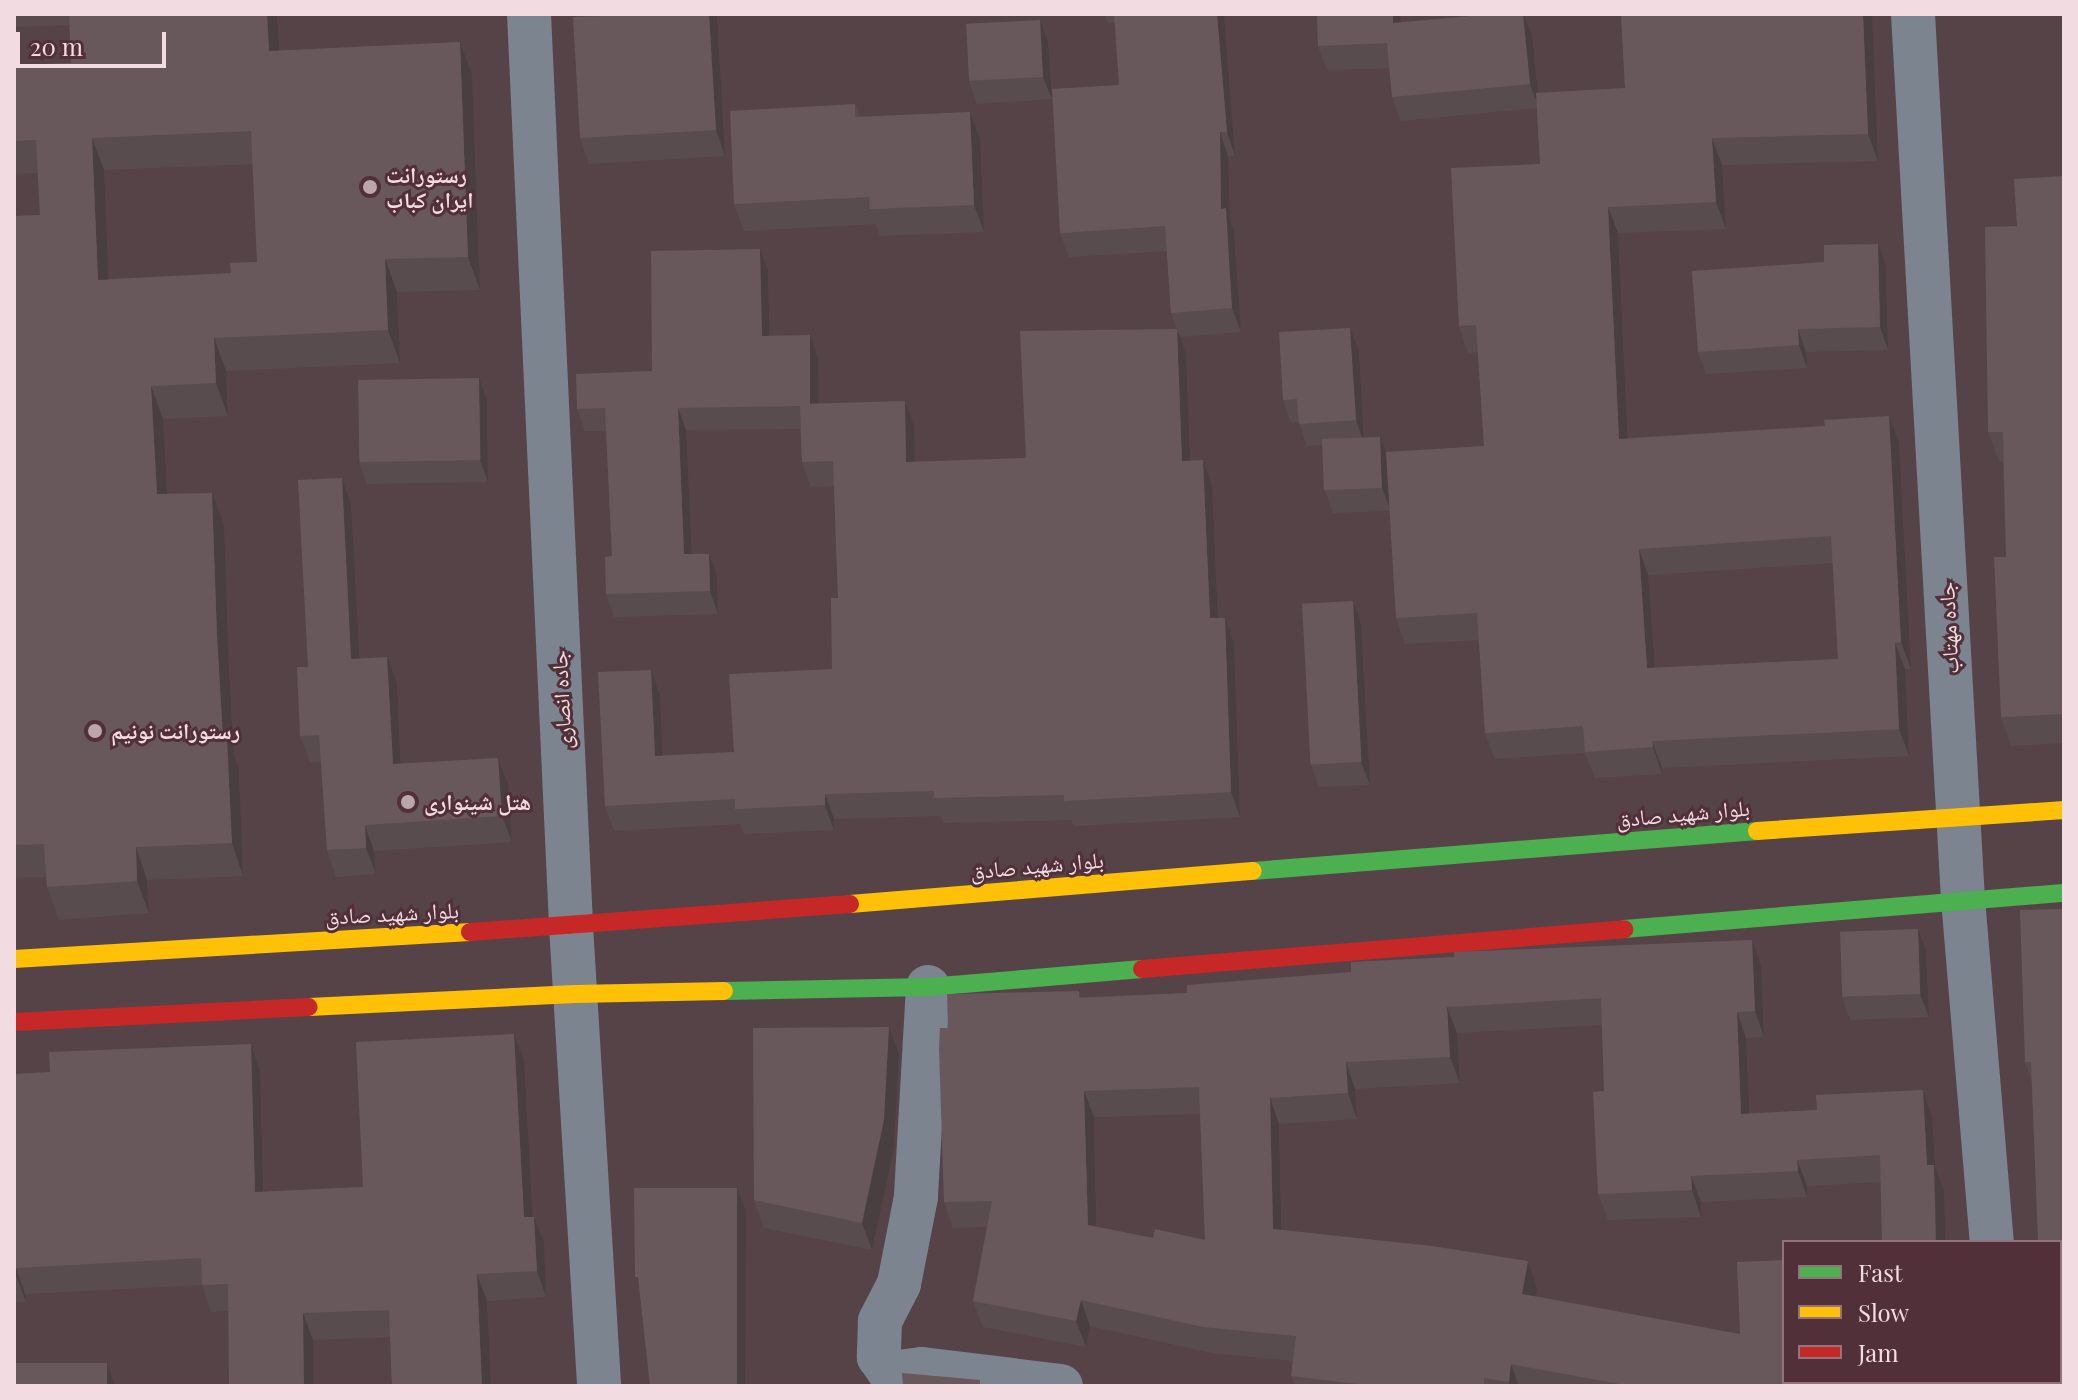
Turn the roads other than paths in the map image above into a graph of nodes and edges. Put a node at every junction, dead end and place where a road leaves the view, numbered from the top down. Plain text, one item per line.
1 (529, 14) edge
2 (1913, 14) edge
3 (2064, 810) edge
4 (1959, 815) junction
5 (2064, 893) edge
6 (1963, 899) junction
7 (571, 926) junction
8 (14, 959) edge
9 (928, 987) junction
10 (575, 994) junction
11 (14, 1022) edge
12 (1992, 1240) edge
13 (599, 1386) edge
14 (1061, 1386) edge

1 - 7 street, جاده انصاری
2 - 4 street, جاده مهتاب
3 - 4 main road, بلوار شهید صادق
4 - 6 street, جاده مهتاب
4 - 7 main road, بلوار شهید صادق
5 - 6 main road
6 - 9 main road
6 - 12 street, جاده مهتاب
7 - 8 main road, بلوار شهید صادق
7 - 10 street, جاده انصاری
9 - 10 main road
9 - 14 street
10 - 11 main road
10 - 13 street, جاده انصاری

